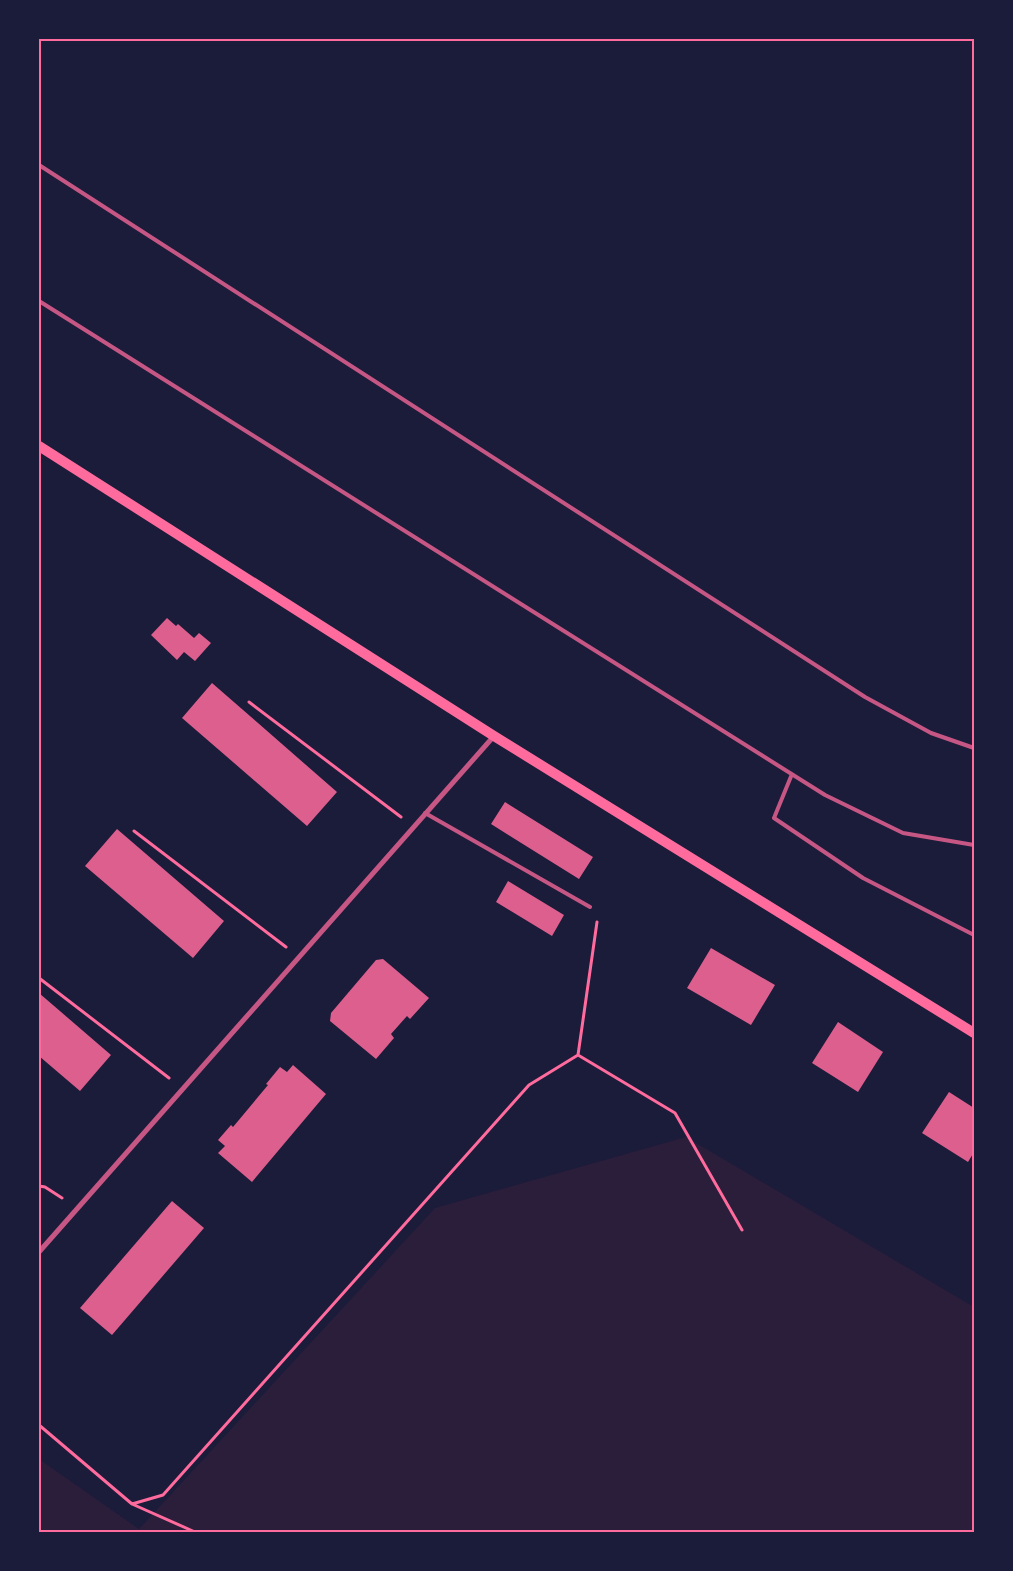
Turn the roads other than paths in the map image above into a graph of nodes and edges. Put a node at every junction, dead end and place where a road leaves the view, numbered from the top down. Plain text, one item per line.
1 (39, 165) edge
2 (39, 301) edge
3 (39, 446) edge
4 (494, 736) junction
5 (974, 748) edge
6 (792, 774) junction
7 (425, 813) junction
8 (974, 844) edge
9 (590, 907) road end
10 (974, 936) edge
11 (974, 1033) edge
12 (39, 1252) edge

1 - 5 lane
2 - 6 lane
3 - 4 main road
4 - 7 street
4 - 11 main road
6 - 8 lane
6 - 10 lane
7 - 9 lane
7 - 12 street

